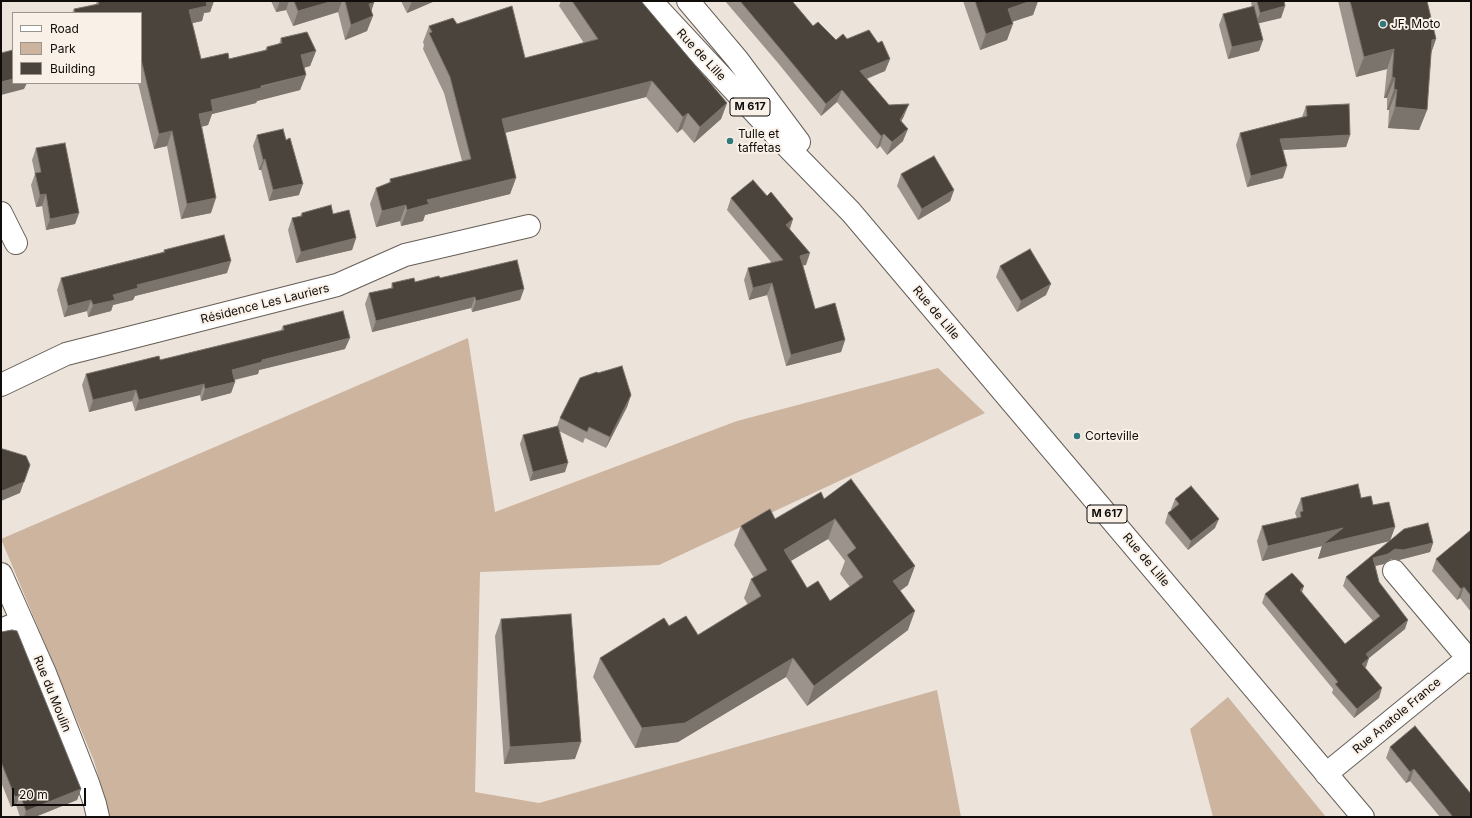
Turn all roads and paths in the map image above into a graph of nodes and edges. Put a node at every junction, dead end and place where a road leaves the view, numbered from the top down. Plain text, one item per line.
1 (652, 1) edge
2 (688, 1) edge
3 (851, 212) junction
4 (1, 213) edge
5 (529, 226) dead end
6 (16, 244) dead end
7 (1, 385) edge
8 (1394, 570) dead end
9 (1, 574) edge
10 (22, 621) junction
11 (1, 630) edge
12 (1469, 660) edge
13 (1326, 774) junction
14 (98, 817) edge
15 (1363, 817) edge

1 - 3 main road, Rue de Lille / M 617
2 - 3 main road, Rue de Lille / M 617
3 - 13 main road, Rue de Lille / M 617
4 - 6 main road
5 - 7 main road, Résidence Les Lauriers
8 - 12 main road, Rue Anatole France
9 - 10 main road, Rue du Moulin
10 - 11 main road
10 - 14 main road, Rue du Moulin
12 - 13 main road, Rue Anatole France
13 - 15 main road, Rue de Lille / M 617

